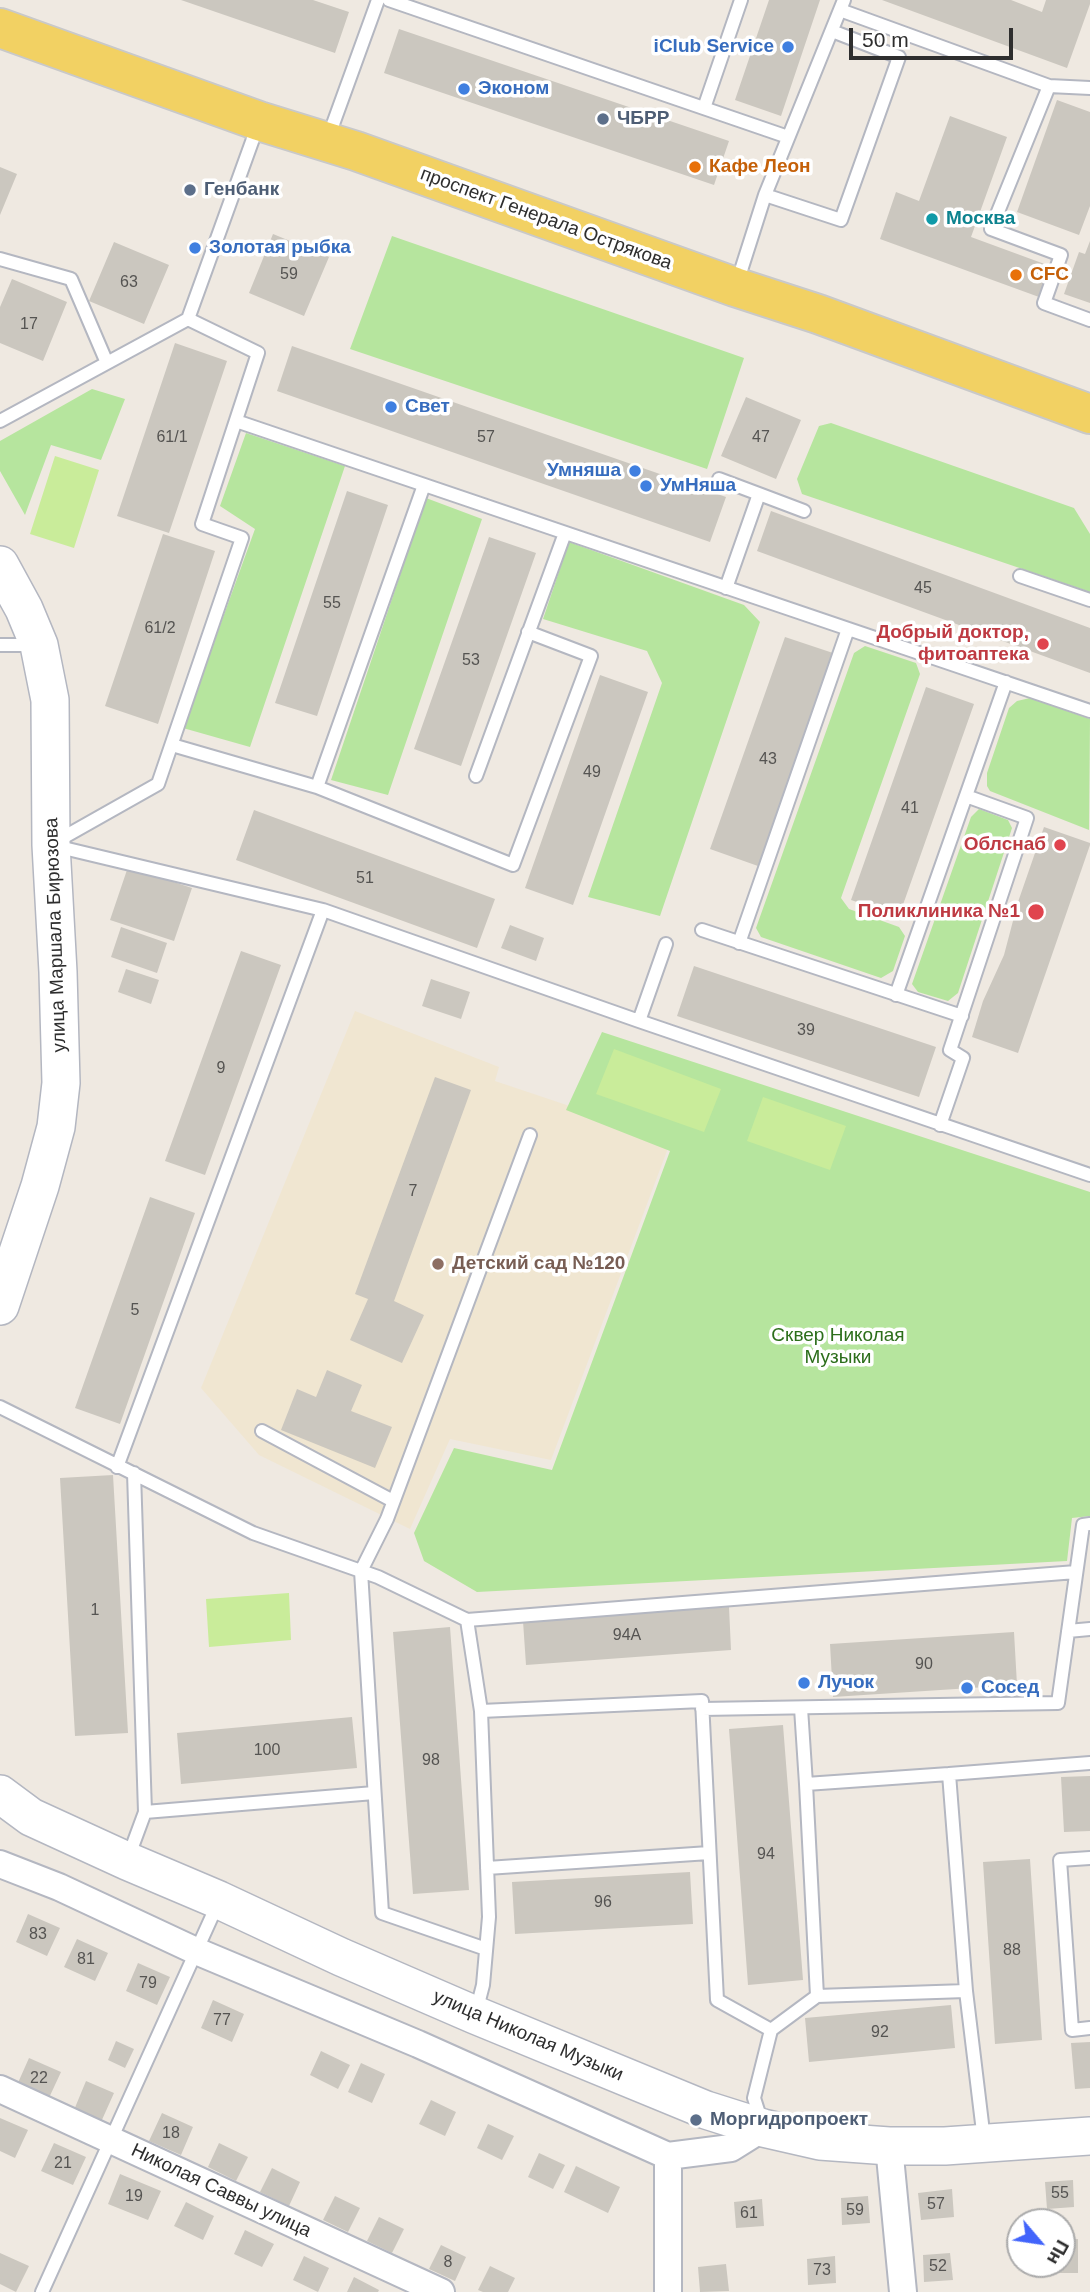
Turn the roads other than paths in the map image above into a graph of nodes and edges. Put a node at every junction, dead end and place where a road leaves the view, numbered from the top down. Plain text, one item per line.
1 (378, 0) edge
2 (389, 0) edge
3 (741, 0) edge
4 (842, 5) edge
5 (0, 28) edge
6 (832, 31) junction
7 (1049, 86) junction
8 (1090, 88) edge
9 (704, 108) junction
10 (259, 121) junction
11 (788, 136) junction
12 (327, 142) junction
13 (765, 195) junction
14 (0, 259) edge
15 (736, 287) junction
16 (188, 319) junction
17 (1090, 320) edge
18 (107, 363) junction
19 (1090, 414) edge
20 (0, 421) edge
21 (236, 421) junction
22 (719, 479) dead end
23 (424, 485) junction
24 (759, 494) junction
25 (804, 511) dead end
26 (565, 533) junction
27 (0, 565) edge
28 (1020, 576) dead end
29 (726, 587) junction
30 (1090, 600) edge
31 (848, 629) junction
32 (528, 632) junction
33 (0, 645) edge
34 (39, 645) junction
35 (1006, 682) junction
36 (1090, 711) edge
37 (172, 745) junction
38 (476, 776) dead end
39 (317, 787) junction
40 (966, 796) junction
41 (51, 845) junction
42 (323, 910) junction
43 (702, 930) dead end
44 (740, 943) junction
45 (666, 944) dead end
46 (896, 995) junction
47 (962, 1016) junction
48 (639, 1021) junction
49 (940, 1125) junction
50 (530, 1135) dead end
51 (1090, 1175) edge
52 (0, 1306) edge
53 (0, 1407) edge
54 (262, 1432) dead end
55 (117, 1466) junction
56 (134, 1473) junction
57 (393, 1501) junction
58 (1090, 1524) edge
59 (361, 1571) junction
60 (1076, 1572) junction
61 (467, 1620) junction
62 (1090, 1629) edge
63 (1068, 1631) junction
64 (801, 1707) junction
65 (702, 1709) junction
66 (481, 1712) junction
67 (1090, 1763) edge
68 (949, 1774) junction
69 (806, 1784) junction
70 (374, 1793) junction
71 (0, 1794) edge
72 (145, 1812) junction
73 (709, 1853) junction
74 (1090, 1858) edge
75 (127, 1861) junction
76 (0, 1864) edge
77 (487, 1868) junction
78 (219, 1900) junction
79 (486, 1949) junction
80 (196, 1951) junction
81 (966, 1991) junction
82 (817, 1996) junction
83 (475, 2015) junction
84 (1090, 2028) edge
85 (771, 2030) junction
86 (0, 2090) edge
87 (763, 2128) junction
88 (1090, 2136) edge
89 (112, 2140) junction
90 (984, 2143) junction
91 (889, 2146) junction
92 (668, 2155) junction
93 (42, 2292) edge
94 (441, 2292) edge
95 (668, 2292) edge
96 (903, 2292) edge

1 - 12 lane
2 - 9 lane
3 - 9 lane
4 - 6 lane
4 - 7 lane
5 - 10 main road, проспект Генерала Острякова
6 - 11 lane
6 - 13 lane
7 - 8 lane
7 - 17 lane
9 - 11 lane
10 - 12 main road, проспект Генерала Острякова
10 - 16 lane
11 - 13 lane
12 - 15 main road, проспект Генерала Острякова
13 - 15 lane
14 - 18 lane
15 - 19 main road, проспект Генерала Острякова
16 - 18 lane
16 - 21 lane
18 - 20 lane
21 - 23 lane
21 - 37 lane
22 - 24 lane
23 - 26 lane
23 - 39 lane
24 - 25 lane
24 - 29 lane
26 - 29 lane
26 - 32 lane
27 - 34 main road, улица Маршала Бирюзова
28 - 30 lane
29 - 31 lane
31 - 35 lane
31 - 44 lane
32 - 38 lane
32 - 39 lane
33 - 34 lane
34 - 41 main road, улица Маршала Бирюзова
35 - 36 lane
35 - 40 lane
37 - 39 lane
37 - 41 lane
40 - 46 lane
40 - 47 lane
41 - 42 lane
41 - 52 main road, улица Маршала Бирюзова
42 - 48 lane
42 - 55 lane
43 - 44 lane
44 - 46 lane
45 - 48 lane
46 - 47 lane
47 - 49 lane
48 - 49 lane
49 - 51 lane
50 - 57 lane
53 - 55 lane
54 - 57 lane
55 - 56 lane
56 - 59 lane
56 - 72 lane
57 - 59 lane
58 - 60 lane
59 - 61 lane
59 - 70 lane
60 - 61 lane
60 - 63 lane
61 - 66 lane
62 - 63 lane
63 - 64 lane
64 - 65 lane
64 - 69 lane
65 - 66 lane
65 - 73 lane
66 - 77 lane
67 - 68 lane
68 - 69 lane
68 - 81 lane
69 - 82 lane
70 - 72 lane
70 - 79 lane
71 - 75 main road, улица Николая Музыки
72 - 75 lane
73 - 77 lane
73 - 85 lane
74 - 84 lane
75 - 78 main road, улица Николая Музыки
76 - 80 street
77 - 79 lane
78 - 80 lane
78 - 83 main road, улица Николая Музыки
79 - 83 lane
80 - 89 lane
80 - 92 street
81 - 82 lane
81 - 90 lane
82 - 85 lane
83 - 87 main road, улица Николая Музыки
85 - 87 lane
86 - 89 street, Николая Саввы улица
87 - 91 main road, улица Николая Музыки
87 - 92 street
88 - 90 main road, улица Николая Музыки
89 - 93 lane
89 - 94 street, Николая Саввы улица
90 - 91 main road, улица Николая Музыки
91 - 96 street
92 - 95 street

